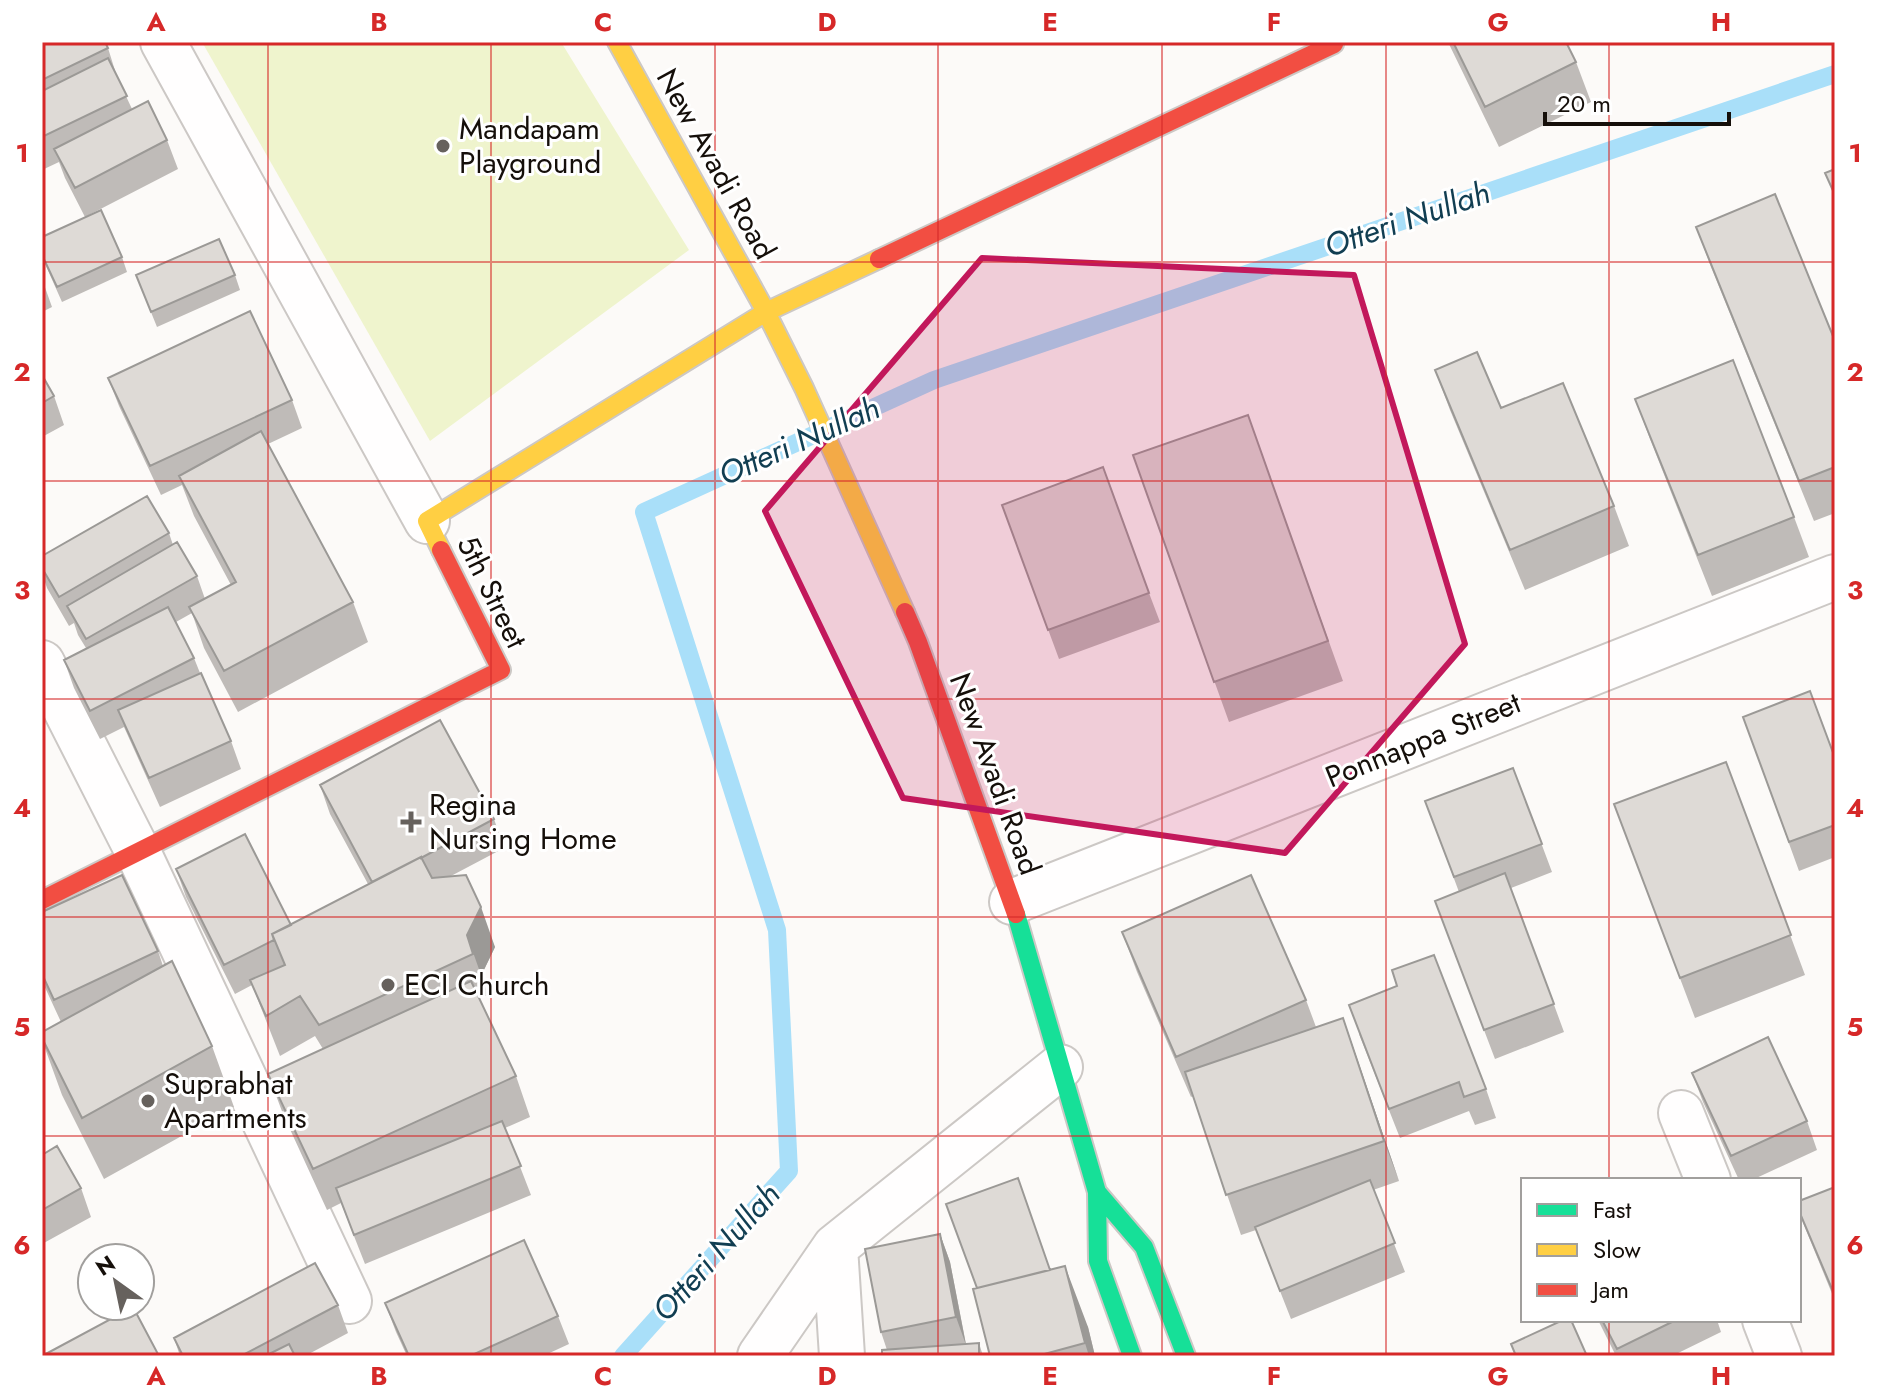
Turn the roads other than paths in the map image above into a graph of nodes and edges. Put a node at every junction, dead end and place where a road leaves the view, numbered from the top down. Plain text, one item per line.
1 (163, 42) edge
2 (617, 42) edge
3 (1333, 42) edge
4 (766, 312) junction
5 (427, 521) junction
6 (1835, 577) edge
7 (42, 663) edge
8 (137, 850) junction
9 (42, 900) edge
10 (1012, 902) junction
11 (1060, 1067) junction
12 (1681, 1113) dead end
13 (1707, 1178) edge
14 (1097, 1192) junction
15 (835, 1247) junction
16 (349, 1301) dead end
17 (1766, 1322) edge
18 (760, 1356) edge
19 (842, 1356) edge
20 (1132, 1356) edge
21 (1186, 1356) edge
22 (1779, 1356) edge

1 - 5 street
2 - 4 street, New Avadi Road
3 - 4 street, 5th Street
4 - 5 street, 5th Street
4 - 10 street, New Avadi Road
5 - 8 street, 5th Street
6 - 10 street, Ponnappa Street
7 - 8 street
8 - 9 street, 5th Street
8 - 16 street
10 - 11 street, New Avadi Road
11 - 14 street, New Avadi Road
11 - 15 street
12 - 13 street
14 - 20 street, New Avadi Road
14 - 21 street, New Avadi Road
15 - 18 street
15 - 19 street
17 - 22 street

